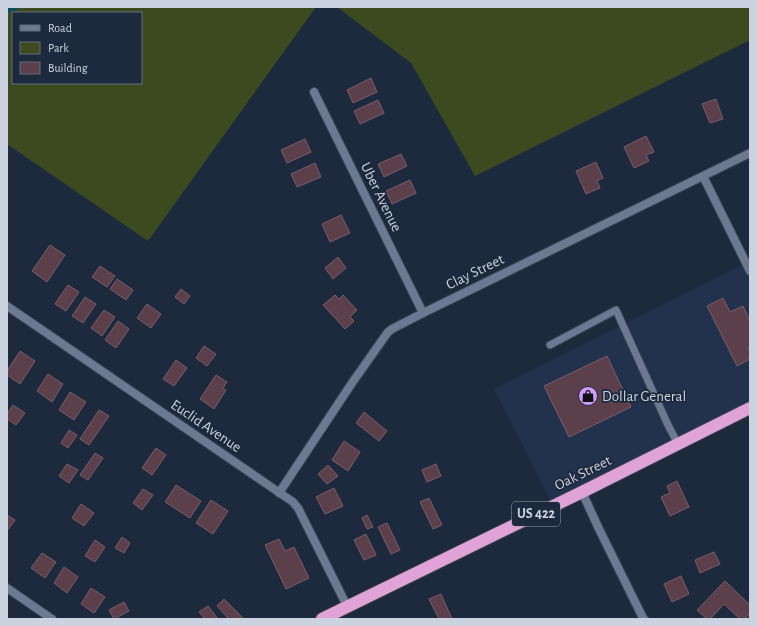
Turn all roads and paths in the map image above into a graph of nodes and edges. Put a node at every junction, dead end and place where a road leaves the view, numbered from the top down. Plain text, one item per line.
1 (314, 92) dead end
2 (750, 154) edge
3 (702, 176) junction
4 (750, 271) edge
5 (7, 306) edge
6 (423, 313) junction
7 (550, 345) dead end
8 (750, 408) edge
9 (678, 444) junction
10 (582, 492) junction
11 (279, 493) junction
12 (7, 588) edge
13 (347, 606) junction
14 (52, 619) edge
15 (322, 619) edge
16 (644, 619) edge

1 - 6 street, Uber Avenue
2 - 3 street, Clay Street
3 - 4 street
3 - 6 street, Clay Street
5 - 11 street, Euclid Avenue
6 - 11 street, Clay Street
7 - 9 lane
8 - 9 highway, Oak Street / US 422
9 - 10 highway, Oak Street / US 422
10 - 13 highway, Oak Street / US 422
10 - 16 street
11 - 13 street, Euclid Avenue
12 - 14 street
13 - 15 highway, Oak Street / US 422

